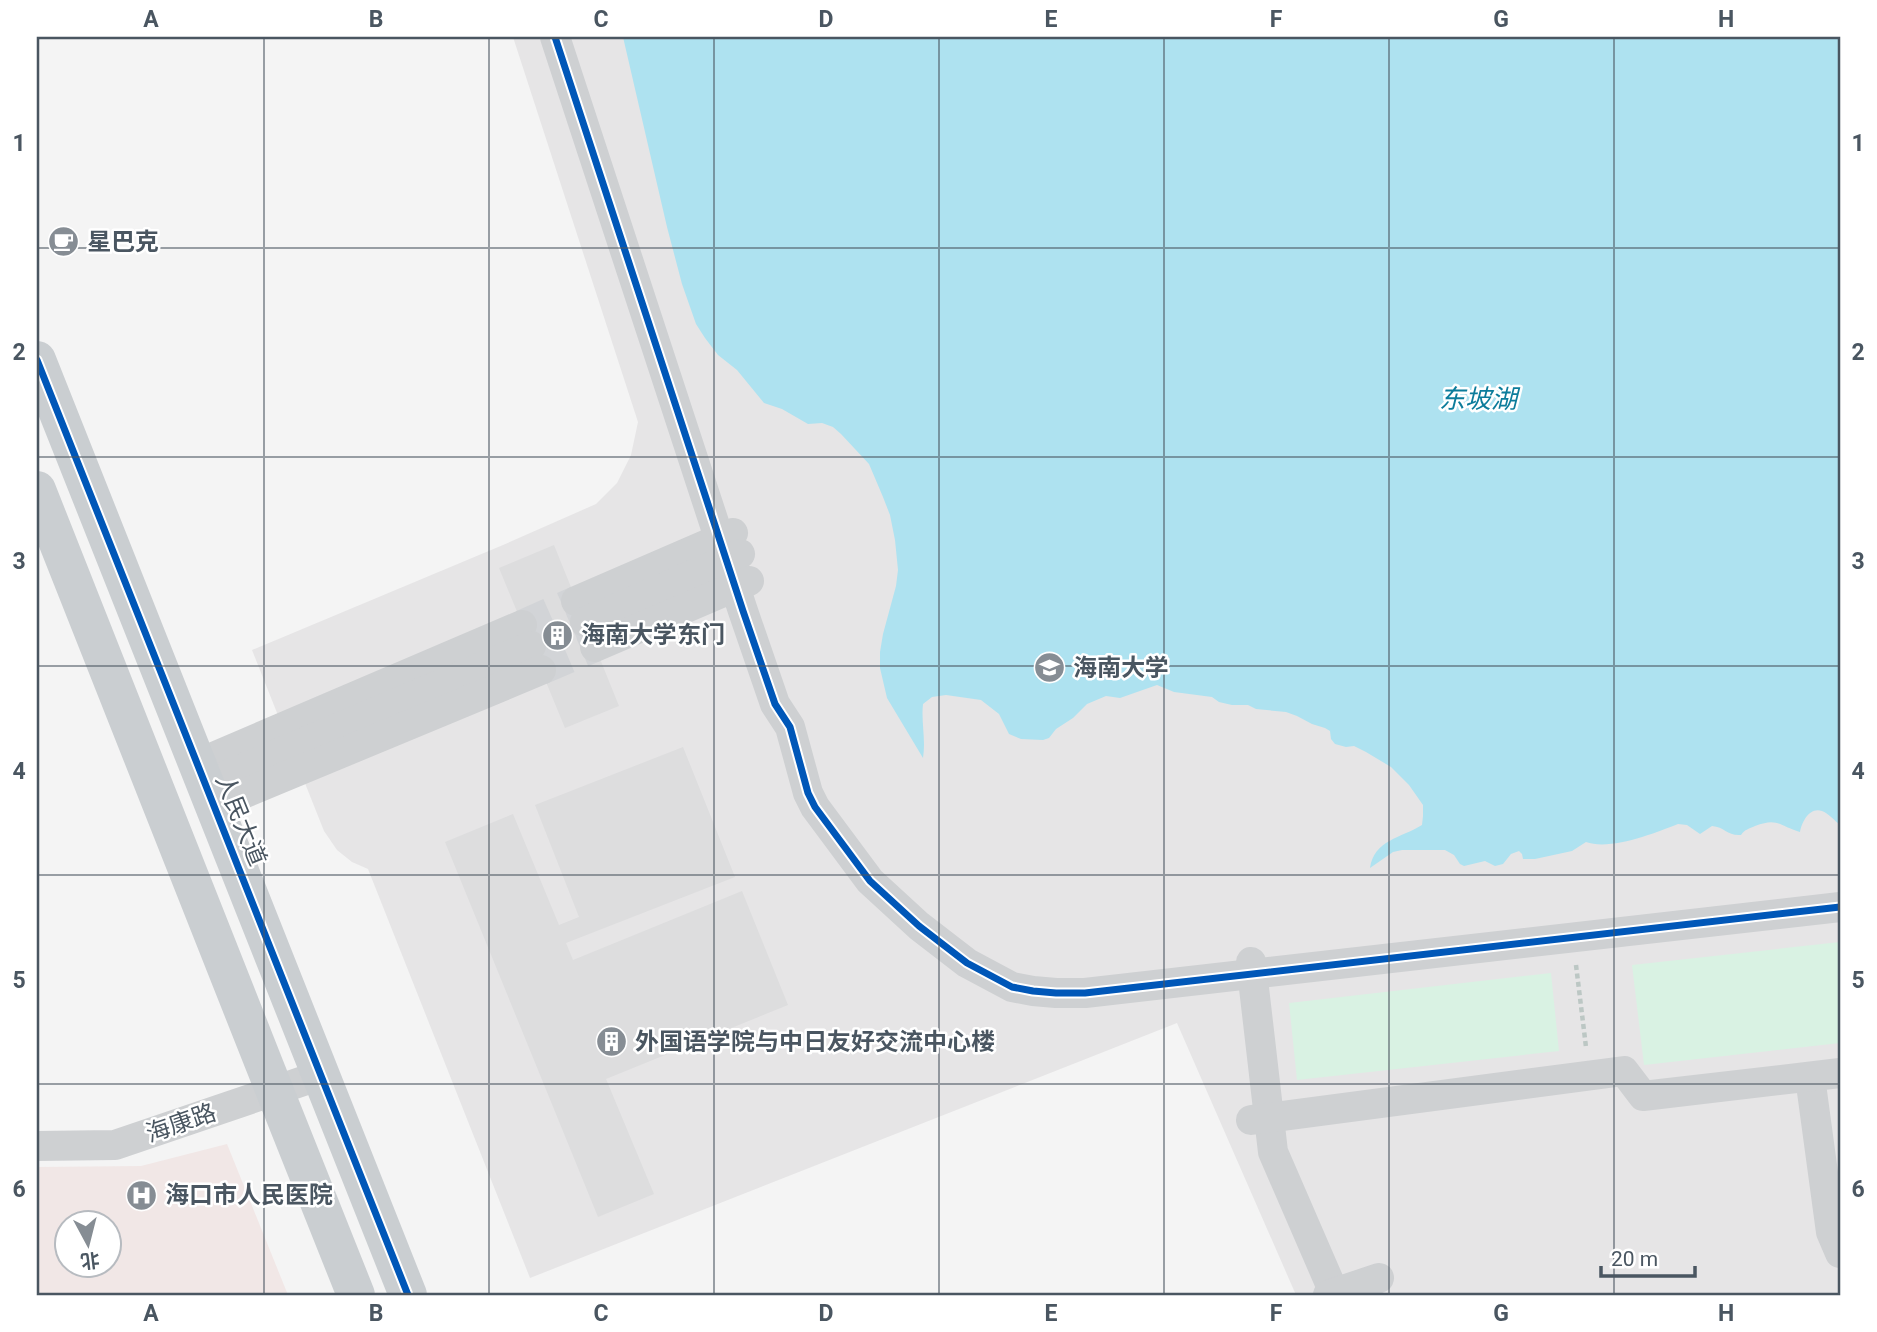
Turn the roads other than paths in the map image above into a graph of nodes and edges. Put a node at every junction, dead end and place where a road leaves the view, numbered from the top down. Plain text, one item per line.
1 (555, 37) edge
2 (570, 37) edge
3 (37, 360) edge
4 (37, 491) edge
5 (734, 559) junction
6 (296, 747) junction
7 (206, 785) junction
8 (1840, 894) edge
9 (1840, 907) edge
10 (1241, 969) junction
11 (1840, 1073) edge
12 (321, 1075) junction
13 (1821, 1087) edge
14 (274, 1092) junction
15 (1261, 1127) junction
16 (37, 1146) edge
17 (1840, 1253) edge
18 (1379, 1278) dead end
19 (356, 1295) edge
20 (408, 1295) edge
21 (1328, 1295) edge

1 - 5 street
2 - 5 street
3 - 7 main road, 人民大道
4 - 14 main road
5 - 5 street
5 - 10 street
6 - 6 street
6 - 7 street
6 - 7 street
7 - 12 main road, 人民大道
8 - 10 street
9 - 10 street
10 - 15 street
11 - 13 street
12 - 14 street, 海康路
12 - 20 main road, 人民大道
13 - 15 street
13 - 15 street
13 - 17 street
14 - 16 street, 海康路
14 - 19 main road
15 - 21 street
18 - 21 street

